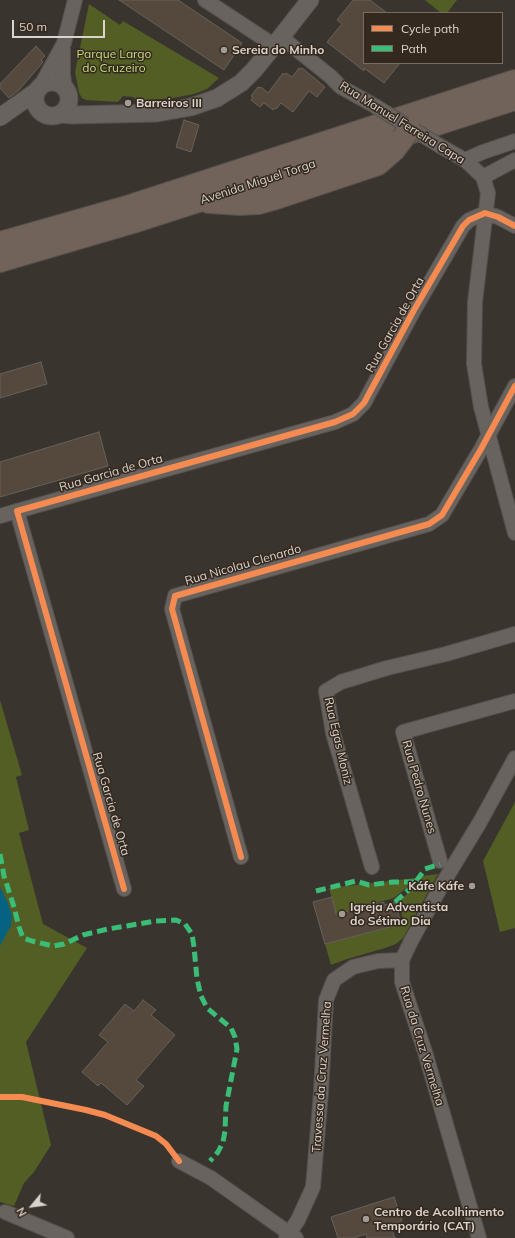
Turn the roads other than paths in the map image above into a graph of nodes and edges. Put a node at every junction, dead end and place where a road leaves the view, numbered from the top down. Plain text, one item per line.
1 (75, 0) edge
2 (205, 0) edge
3 (310, 0) edge
4 (278, 42) junction
5 (64, 43) junction
6 (515, 70) edge
7 (515, 81) edge
8 (38, 90) junction
9 (481, 92) junction
10 (515, 99) edge
11 (64, 101) junction
12 (42, 113) junction
13 (4, 115) edge
14 (407, 132) junction
15 (515, 141) edge
16 (465, 160) junction
17 (515, 160) edge
18 (483, 177) junction
19 (200, 201) junction
20 (485, 213) junction
21 (515, 226) edge
22 (0, 243) edge
23 (0, 261) edge
24 (515, 386) edge
25 (488, 436) junction
26 (17, 511) junction
27 (0, 516) edge
28 (515, 533) edge
29 (515, 634) edge
30 (515, 701) edge
31 (515, 758) edge
32 (241, 857) dead end
33 (440, 861) dead end
34 (372, 867) dead end
35 (124, 889) dead end
36 (402, 960) junction
37 (179, 1161) dead end
38 (5, 1212) dead end
39 (290, 1237) edge
40 (67, 1238) edge
41 (480, 1238) edge

1 - 5 street
2 - 4 street, Rua Manuel Ferreira Capa
3 - 4 street
4 - 11 street
4 - 14 street, Rua Manuel Ferreira Capa, bridge
5 - 8 street
5 - 11 street
6 - 9 highway
7 - 9 highway, Avenida Miguel Torga
8 - 11 street
8 - 12 street
8 - 13 street
9 - 22 highway, Avenida Miguel Torga
10 - 19 highway, Avenida Miguel Torga
11 - 12 street
12 - 13 street
14 - 16 street, Rua Manuel Ferreira Capa, bridge
14 - 19 highway
15 - 16 street
16 - 18 street, Rua Manuel Ferreira Capa
17 - 18 street
18 - 20 street
19 - 23 highway, Avenida Miguel Torga
20 - 21 street
20 - 25 street
20 - 26 street, Rua Garcia de Orta
24 - 25 street
25 - 28 street
25 - 32 street, Rua Nicolau Clenardo
26 - 27 street
26 - 35 street, Rua Garcia de Orta
29 - 34 street, Rua Egas Moniz
30 - 33 street, Rua Pedro Nunes
31 - 36 street, Rua da Cruz Vermelha
36 - 39 street, Travessa da Cruz Vermelha
36 - 41 street, Rua da Cruz Vermelha
37 - 39 street
38 - 40 street

